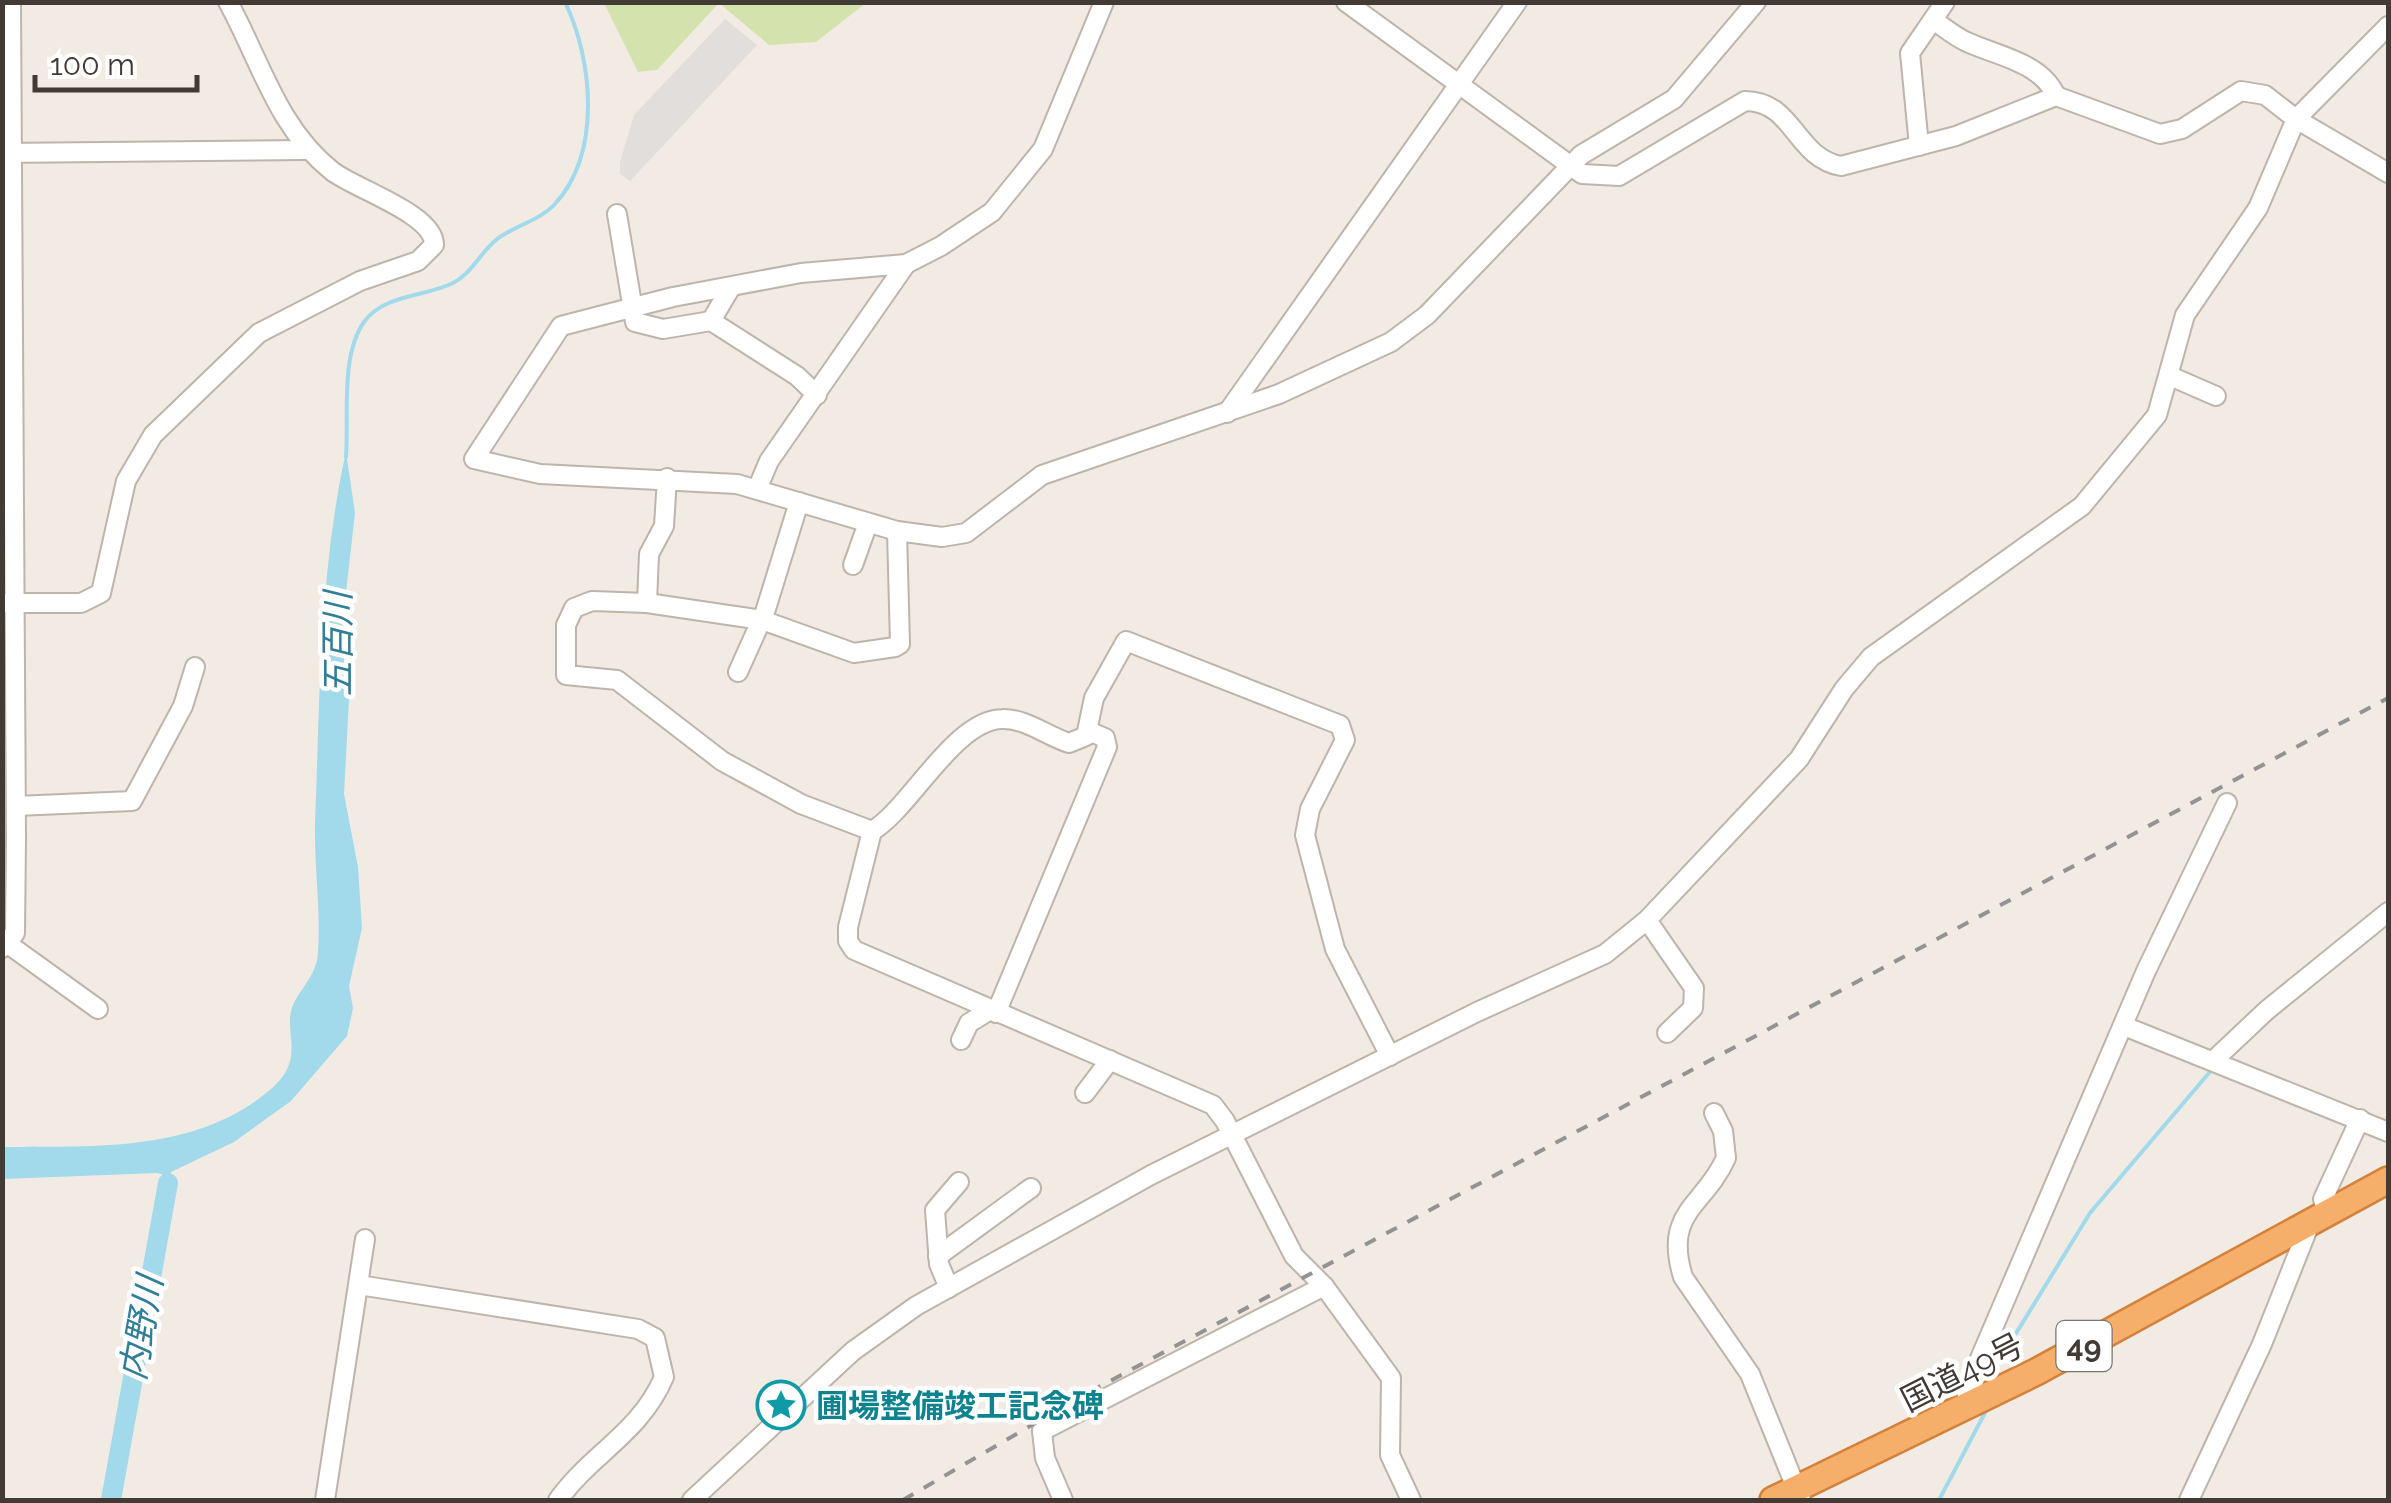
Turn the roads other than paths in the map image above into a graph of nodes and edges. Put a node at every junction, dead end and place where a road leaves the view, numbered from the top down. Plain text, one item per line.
1 (12, 2) edge
2 (228, 2) edge
3 (1104, 2) edge
4 (1346, 2) edge
5 (1517, 2) edge
6 (1756, 2) edge
7 (1945, 2) edge
8 (1933, 20) junction
9 (2388, 26) edge
10 (1459, 84) junction
11 (2056, 96) junction
12 (2296, 119) junction
13 (1919, 146) junction
14 (306, 150) junction
15 (7, 153) edge
16 (1570, 166) junction
17 (2388, 172) edge
18 (617, 214) dead end
19 (906, 264) junction
20 (732, 287) junction
21 (630, 310) junction
22 (711, 321) junction
23 (562, 326) junction
24 (540, 331) dead end
25 (2170, 376) junction
26 (817, 395) junction
27 (2216, 396) dead end
28 (1228, 413) junction
29 (667, 478) junction
30 (758, 488) junction
31 (799, 502) junction
32 (868, 522) junction
33 (898, 531) junction
34 (853, 566) dead end
35 (8, 603) edge
36 (647, 603) junction
37 (762, 620) junction
38 (195, 666) dead end
39 (738, 672) dead end
40 (1091, 732) junction
41 (2228, 804) dead end
42 (16, 806) junction
43 (872, 831) junction
44 (2388, 912) edge
45 (1647, 920) junction
46 (5, 946) edge
47 (98, 1009) dead end
48 (993, 1012) junction
49 (2124, 1026) junction
50 (1667, 1033) dead end
51 (961, 1040) dead end
52 (1390, 1056) junction
53 (1110, 1060) junction
54 (2214, 1060) junction
55 (1086, 1092) dead end
56 (1714, 1113) dead end
57 (2360, 1120) junction
58 (2388, 1132) edge
59 (1233, 1136) junction
60 (2388, 1180) edge
61 (959, 1182) dead end
62 (1031, 1188) dead end
63 (2318, 1218) junction
64 (365, 1239) dead end
65 (938, 1256) junction
66 (358, 1285) junction
67 (1324, 1286) junction
68 (948, 1288) junction
69 (1964, 1408) junction
70 (1790, 1497) edge
71 (325, 1500) edge
72 (558, 1500) edge
73 (692, 1500) edge
74 (1063, 1500) edge
75 (1411, 1500) edge
76 (2189, 1500) edge

1 - 15 street
2 - 14 street
3 - 19 street
4 - 10 street
5 - 10 street
6 - 16 street
7 - 8 street
8 - 11 street
8 - 13 street
9 - 12 street
10 - 16 street
10 - 28 street
11 - 12 street
11 - 13 street
12 - 17 street
12 - 25 street
13 - 16 street
14 - 15 street
14 - 35 street
15 - 35 street
16 - 28 street
18 - 21 street
19 - 20 street
19 - 26 street
20 - 21 street
20 - 22 street
21 - 22 street
21 - 23 street
22 - 26 street
23 - 24 street
23 - 29 street
25 - 27 street
25 - 45 street
26 - 30 street
28 - 33 street
29 - 30 street
29 - 36 street
30 - 31 street
31 - 32 street
31 - 37 street
32 - 33 street
32 - 34 street
33 - 37 street
35 - 42 street
36 - 37 street
36 - 43 street
37 - 39 street
38 - 42 street
40 - 43 street
40 - 48 street
40 - 52 street
41 - 49 street
42 - 46 street
43 - 48 street
44 - 54 street
45 - 50 street
45 - 52 street
46 - 47 street
48 - 51 street
48 - 53 street
49 - 54 street
49 - 69 street
52 - 59 street
53 - 55 street
53 - 59 street
54 - 57 street
56 - 70 street
57 - 58 street
57 - 63 street
59 - 67 street
59 - 68 street
60 - 63 highway, 国道49号 / 49
61 - 65 street
62 - 65 street
63 - 69 highway, 国道49号 / 49
63 - 76 street
64 - 66 street
65 - 68 street
66 - 71 street
66 - 72 street
67 - 74 street
67 - 75 street
68 - 73 street
69 - 70 highway, 国道49号 / 49

